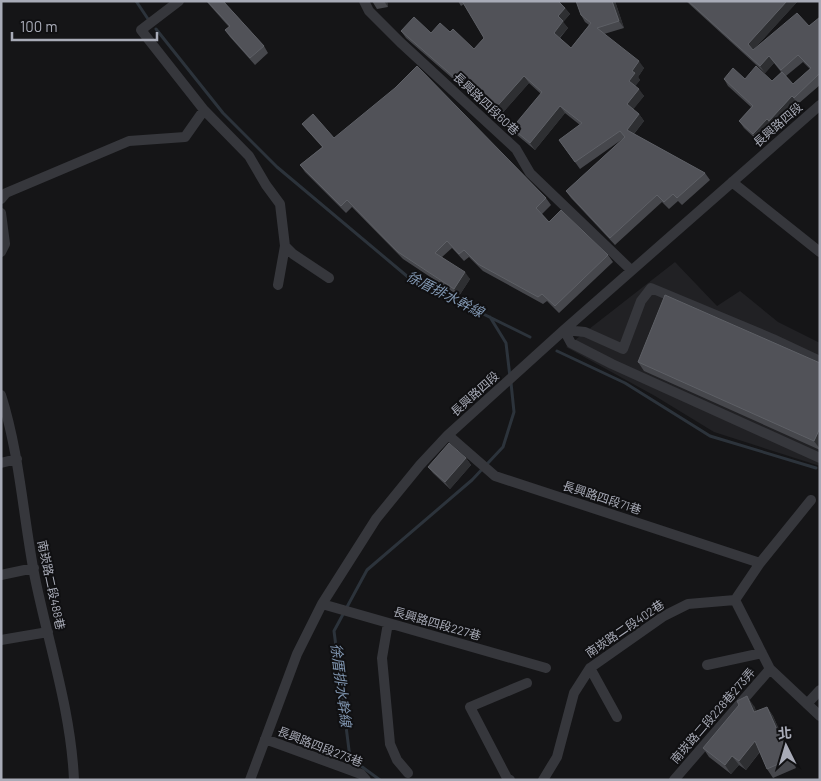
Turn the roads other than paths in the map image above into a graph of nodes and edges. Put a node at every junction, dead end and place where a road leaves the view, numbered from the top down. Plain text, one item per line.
1 (179, 1) edge
2 (364, 1) edge
3 (820, 105) edge
4 (204, 110) junction
5 (732, 182) junction
6 (1, 199) edge
7 (1, 213) edge
8 (285, 246) junction
9 (1, 252) edge
10 (820, 252) edge
11 (631, 270) junction
12 (329, 278) dead end
13 (278, 286) dead end
14 (564, 330) junction
15 (623, 349) junction
16 (820, 362) edge
17 (617, 366) junction
18 (1, 395) edge
19 (448, 435) junction
20 (820, 458) edge
21 (16, 459) junction
22 (1, 463) edge
23 (811, 500) dead end
24 (760, 563) junction
25 (34, 568) junction
26 (1, 576) edge
27 (735, 600) junction
28 (322, 604) junction
29 (388, 623) junction
30 (48, 632) junction
31 (1, 640) edge
32 (762, 653) junction
33 (707, 665) dead end
34 (546, 668) dead end
35 (590, 668) junction
36 (770, 669) junction
37 (527, 683) dead end
38 (820, 690) edge
39 (807, 704) junction
40 (820, 716) edge
41 (618, 717) dead end
42 (265, 738) junction
43 (408, 773) dead end
44 (74, 780) edge
45 (250, 780) edge
46 (366, 780) edge
47 (510, 780) edge
48 (543, 780) edge
49 (674, 780) edge

1 - 4 street
2 - 11 street, 長興路四段60巷
3 - 5 street, 長興路四段
4 - 6 street
4 - 8 street
5 - 10 street
5 - 11 street, 長興路四段
7 - 9 street
8 - 12 street
8 - 13 street
11 - 14 street, 長興路四段
14 - 15 street
14 - 17 street
14 - 19 street, 長興路四段
15 - 16 street
15 - 17 street
17 - 20 street
18 - 21 street, 南崁路二段488巷
19 - 24 street, 長興路四段71巷
19 - 28 street, 長興路四段
21 - 22 street
21 - 25 street, 南崁路二段488巷
23 - 24 street
24 - 27 street
25 - 26 street
25 - 30 street, 南崁路二段488巷
27 - 32 street
27 - 35 street, 南崁路二段402巷
28 - 29 street, 長興路四段227巷
28 - 42 street, 長興路四段
29 - 34 street, 長興路四段227巷
29 - 43 street
30 - 31 street
30 - 44 street, 南崁路二段488巷
32 - 33 street
32 - 36 street
35 - 41 street
35 - 48 street, 南崁路二段402巷
36 - 39 street
36 - 49 street, 南崁路二段228巷273弄
37 - 47 street
38 - 39 street
39 - 40 street
42 - 45 street, 長興路四段
42 - 46 street, 長興路四段273巷

